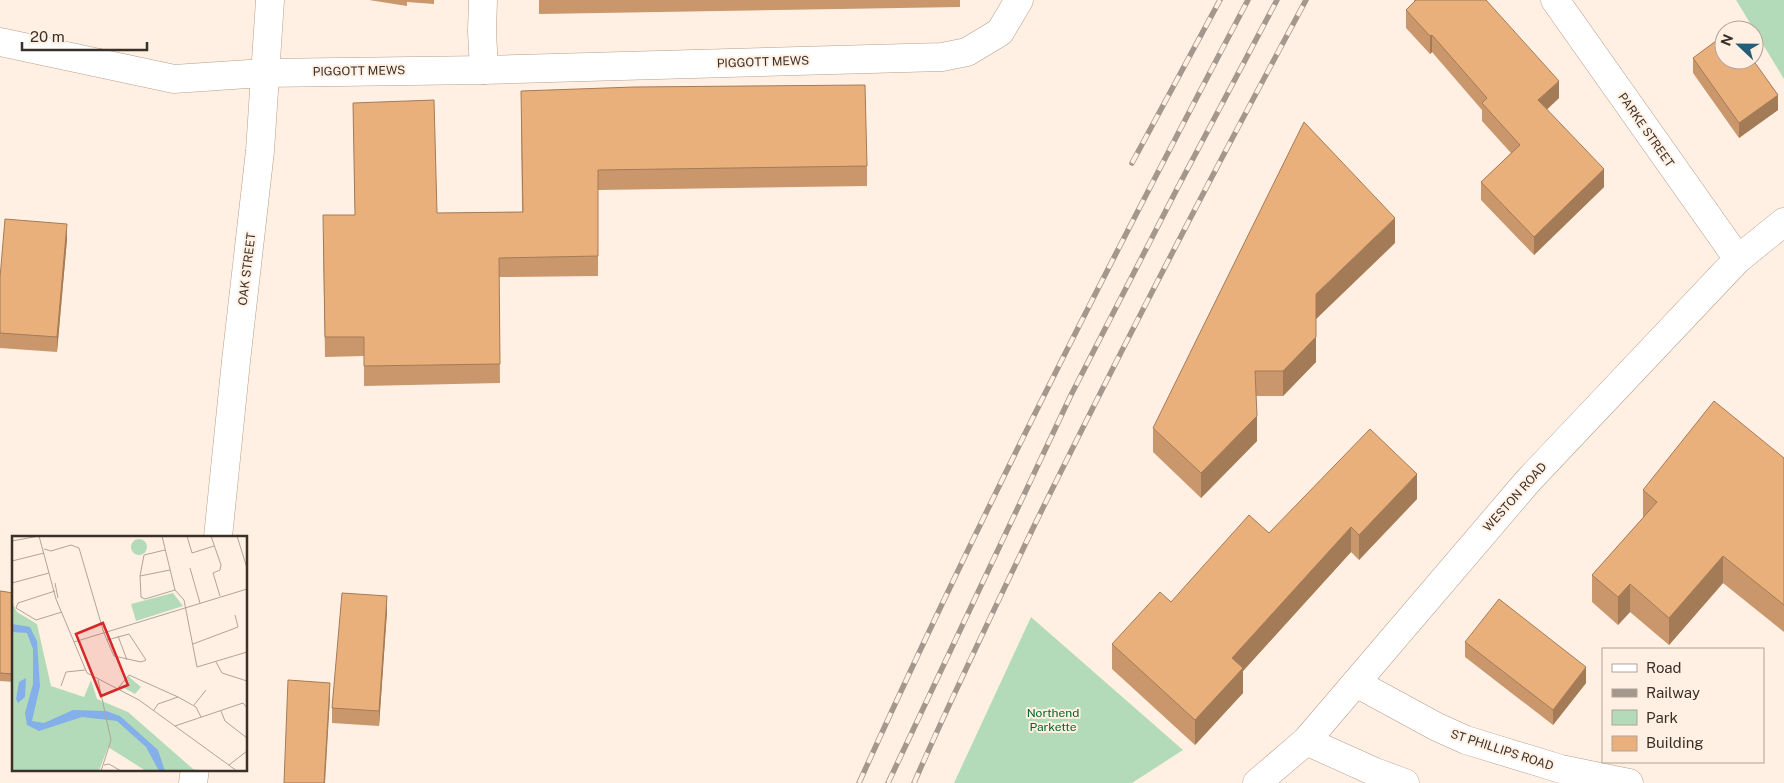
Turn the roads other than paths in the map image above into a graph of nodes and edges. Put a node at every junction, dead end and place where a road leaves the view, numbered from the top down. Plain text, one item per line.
1 (270, 0) edge
2 (483, 0) edge
3 (1019, 0) edge
4 (1554, 0) edge
5 (0, 42) edge
6 (484, 70) junction
7 (265, 73) junction
8 (1784, 222) edge
9 (1738, 259) junction
10 (218, 536) edge
11 (1356, 684) junction
12 (1306, 741) junction
13 (195, 770) edge
14 (193, 783) edge
15 (1257, 783) edge
16 (1405, 783) edge
17 (1629, 783) edge

1 - 7 street, OAK STREET
2 - 6 street
3 - 6 street, PIGGOTT MEWS
4 - 9 street, PARKE STREET
5 - 7 street, PIGGOTT MEWS
6 - 7 street, PIGGOTT MEWS
7 - 10 street, OAK STREET
8 - 9 street, WESTON ROAD
9 - 11 street, WESTON ROAD
11 - 12 street, WESTON ROAD
11 - 17 street, ST PHILLIPS ROAD
12 - 15 street, WESTON ROAD
12 - 16 street
13 - 14 street

